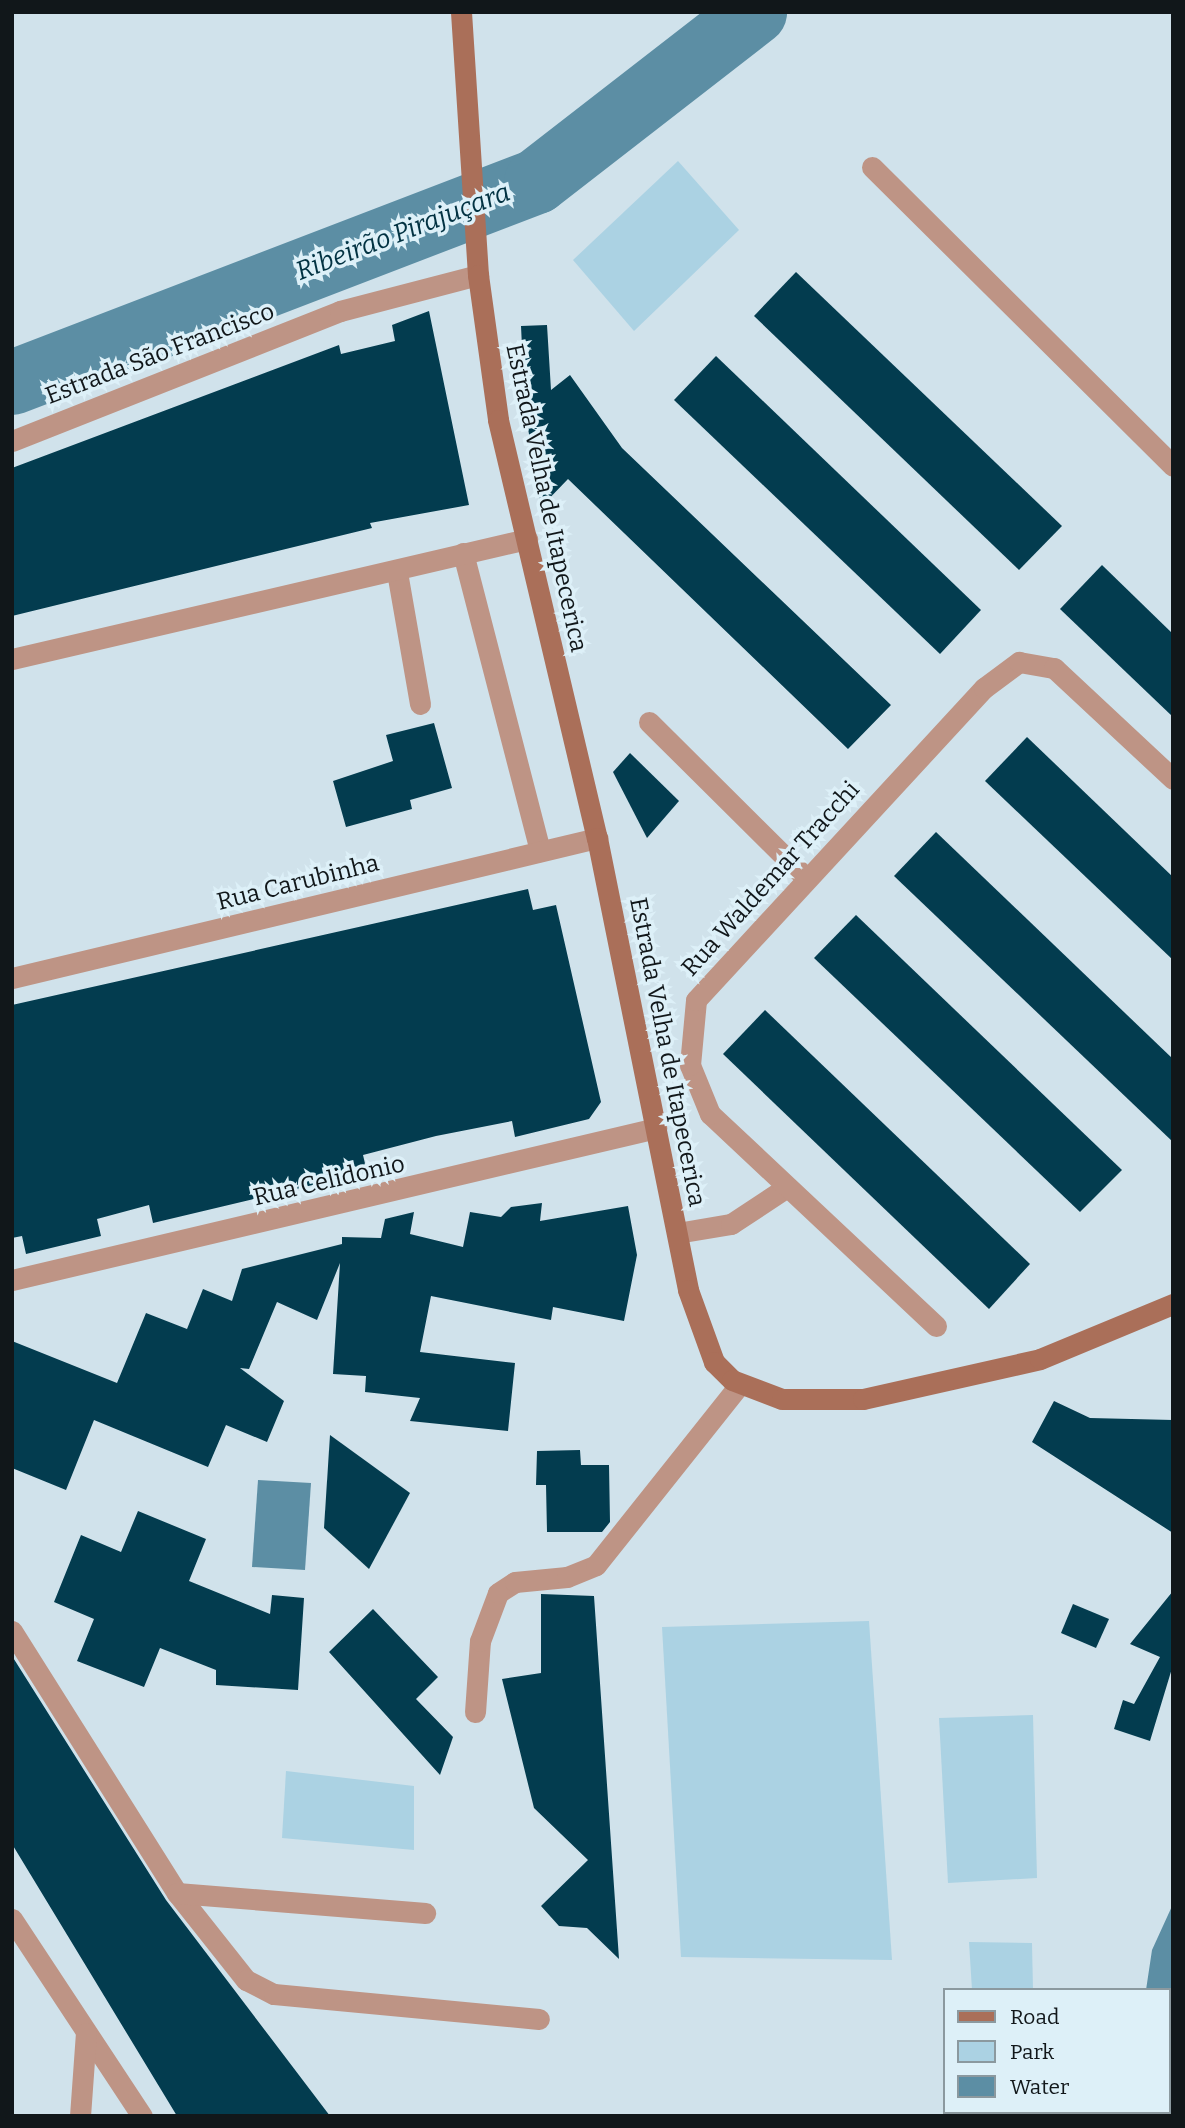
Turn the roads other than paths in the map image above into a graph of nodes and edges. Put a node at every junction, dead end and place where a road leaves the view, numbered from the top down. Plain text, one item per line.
1 (461, 12) edge
2 (872, 167) dead end
3 (478, 275) junction
4 (12, 441) edge
5 (1173, 467) edge
6 (527, 539) junction
7 (463, 553) junction
8 (397, 572) junction
9 (12, 659) edge
10 (420, 704) dead end
11 (649, 722) dead end
12 (1173, 779) edge
13 (597, 838) junction
14 (540, 851) junction
15 (805, 877) junction
16 (12, 978) edge
17 (656, 1128) junction
18 (784, 1189) junction
19 (677, 1233) junction
20 (12, 1280) edge
21 (1173, 1304) edge
22 (936, 1326) dead end
23 (740, 1384) junction
24 (12, 1631) edge
25 (475, 1712) dead end
26 (177, 1893) junction
27 (425, 1913) dead end
28 (12, 1919) edge
29 (539, 2019) dead end
30 (86, 2033) junction
31 (80, 2116) edge
32 (142, 2116) edge

1 - 3 main road
2 - 5 street
3 - 4 street, Estrada São Francisco
3 - 6 main road, Estrada Velha de Itapecerica
6 - 7 street
6 - 13 main road, Estrada Velha de Itapecerica
7 - 8 street
7 - 14 street
8 - 9 street
8 - 10 street
11 - 15 street
12 - 15 street, Rua Waldemar Tracchi
13 - 14 street, Rua Carubinha
13 - 17 main road, Estrada Velha de Itapecerica
14 - 16 street, Rua Carubinha
15 - 18 street, Rua Waldemar Tracchi
17 - 19 main road, Estrada Velha de Itapecerica
17 - 20 street, Rua Celidonio
18 - 19 street
18 - 22 street, Rua Waldemar Tracchi
19 - 23 main road, Estrada Velha de Itapecerica
21 - 23 main road, Estrada Velha de Itapecerica
23 - 25 street
24 - 26 street
26 - 27 street
26 - 29 street
28 - 30 street
30 - 31 street
30 - 32 street

